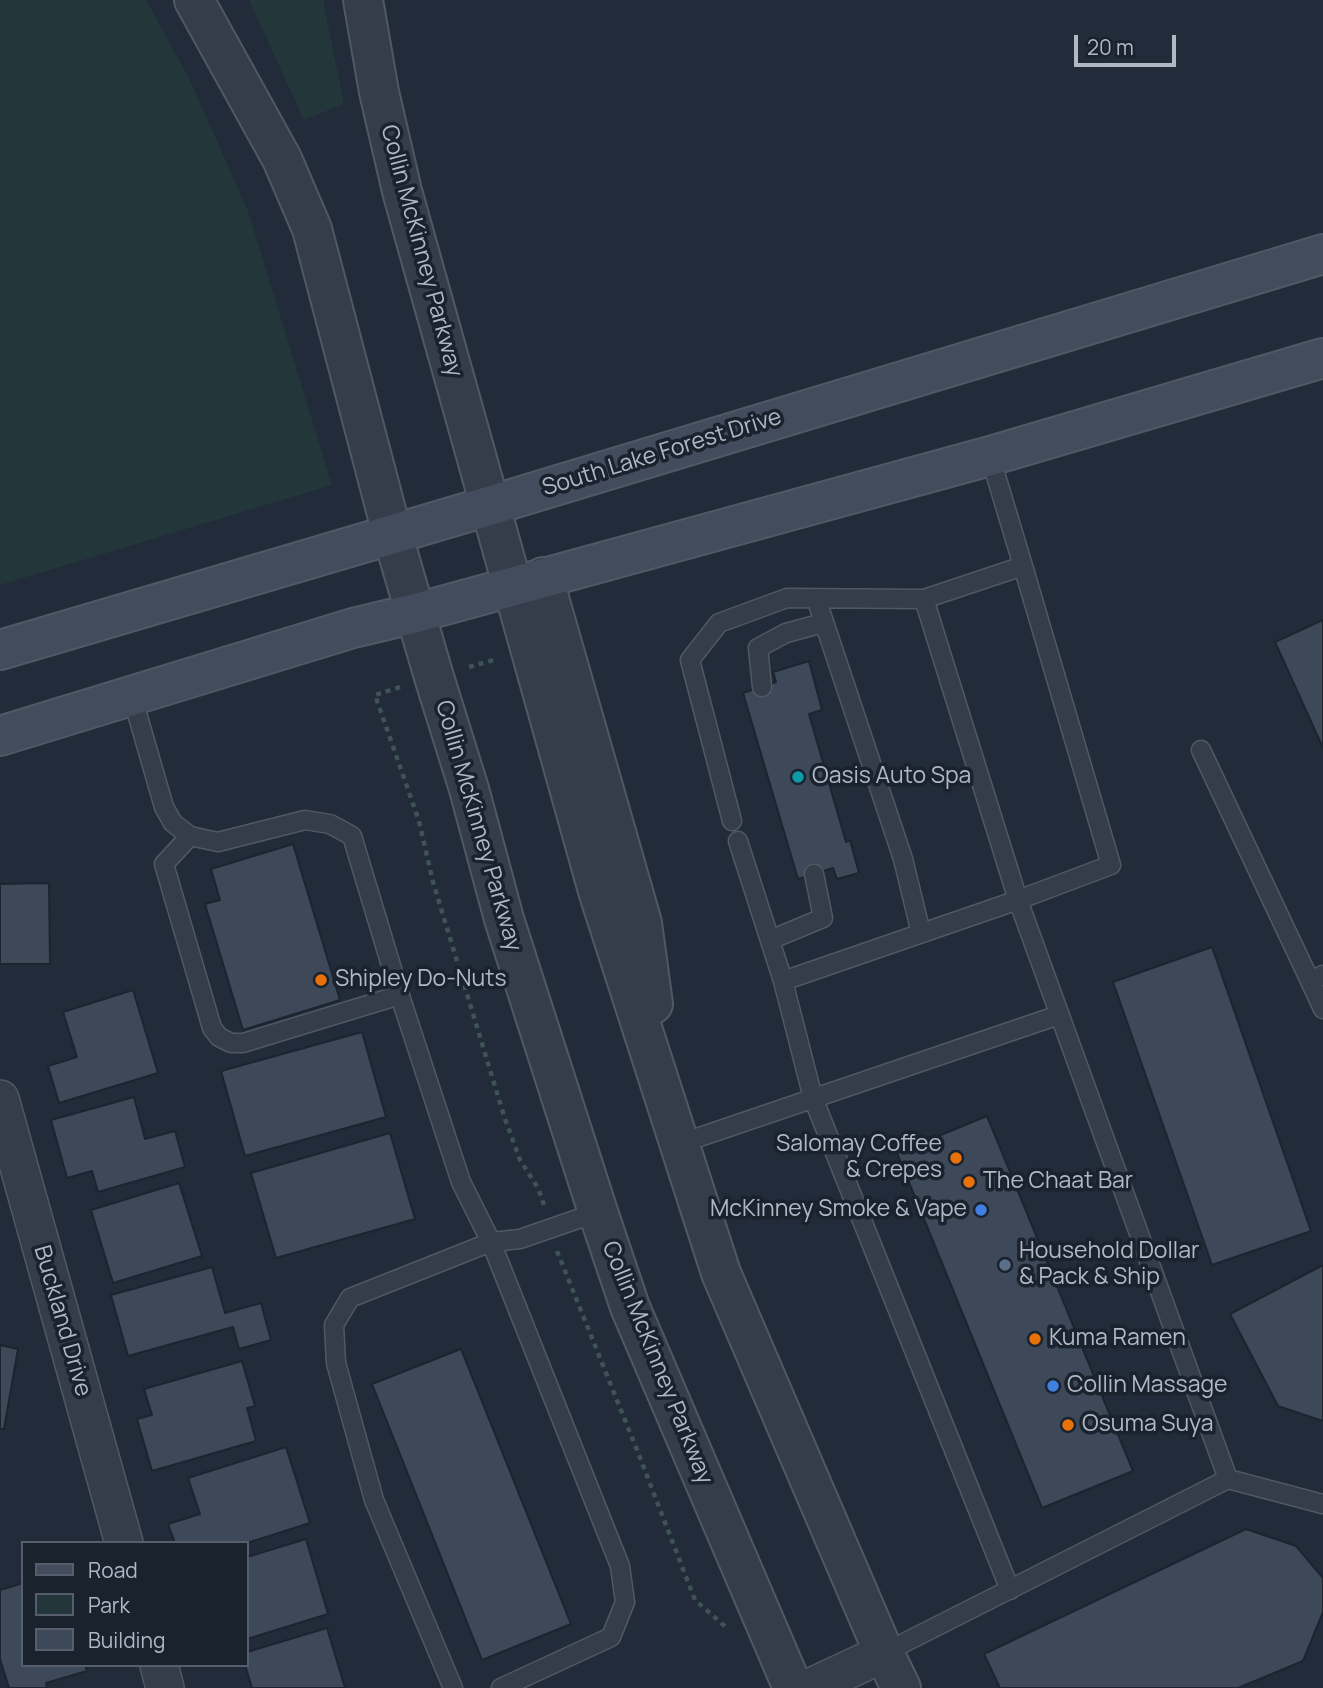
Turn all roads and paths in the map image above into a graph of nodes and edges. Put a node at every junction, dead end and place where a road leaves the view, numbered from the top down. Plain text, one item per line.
1 (194, 0) edge
2 (363, 0) edge
3 (1323, 254) edge
4 (1323, 358) edge
5 (990, 456) junction
6 (492, 505) junction
7 (392, 533) junction
8 (1023, 566) junction
9 (528, 582) junction
10 (816, 598) junction
11 (924, 599) junction
12 (416, 613) junction
13 (823, 623) junction
14 (0, 650) edge
15 (762, 687) dead end
16 (132, 696) junction
17 (0, 736) edge
18 (1201, 750) dead end
19 (732, 821) dead end
20 (191, 836) junction
21 (738, 841) dead end
22 (814, 874) dead end
23 (1018, 900) junction
24 (921, 933) junction
25 (770, 940) junction
26 (1316, 978) edge
27 (783, 981) junction
28 (400, 995) junction
29 (1323, 1009) edge
30 (1059, 1015) junction
31 (813, 1098) junction
32 (0, 1099) edge
33 (674, 1127) junction
34 (598, 1212) junction
35 (491, 1242) junction
36 (1227, 1479) junction
37 (1323, 1504) edge
38 (123, 1541) edge
39 (1010, 1590) junction
40 (884, 1653) junction
41 (160, 1667) edge
42 (165, 1688) edge
43 (453, 1688) edge
44 (501, 1688) edge
45 (793, 1688) edge
46 (809, 1688) edge
47 (901, 1688) edge

1 - 7 street, Collin McKinney Parkway
2 - 6 street, Collin McKinney Parkway
3 - 6 main road, South Lake Forest Drive
4 - 5 main road
5 - 8 lane
5 - 9 main road
6 - 7 main road, South Lake Forest Drive
6 - 9 street, Collin McKinney Parkway
7 - 12 street, Collin McKinney Parkway
7 - 14 main road, South Lake Forest Drive
8 - 11 lane
8 - 23 lane
9 - 12 main road
9 - 33 street, Collin McKinney Parkway
10 - 11 lane
10 - 13 lane
10 - 19 lane
11 - 23 lane
12 - 16 main road
12 - 34 street, Collin McKinney Parkway
13 - 15 lane
13 - 24 lane
16 - 17 main road
16 - 20 lane
18 - 26 lane
20 - 28 lane
20 - 28 lane
21 - 25 lane
22 - 25 lane
23 - 24 lane
23 - 30 lane
24 - 27 lane
25 - 27 lane
26 - 29 lane
27 - 31 lane
28 - 35 lane
30 - 31 lane
30 - 36 lane
31 - 33 lane
31 - 39 lane
32 - 38 street, Buckland Drive
33 - 40 street, Collin McKinney Parkway
34 - 35 lane
34 - 45 street, Collin McKinney Parkway
35 - 43 lane
35 - 44 lane
36 - 37 lane
36 - 39 lane
39 - 40 lane
40 - 46 street
40 - 47 street, Collin McKinney Parkway
41 - 42 street

